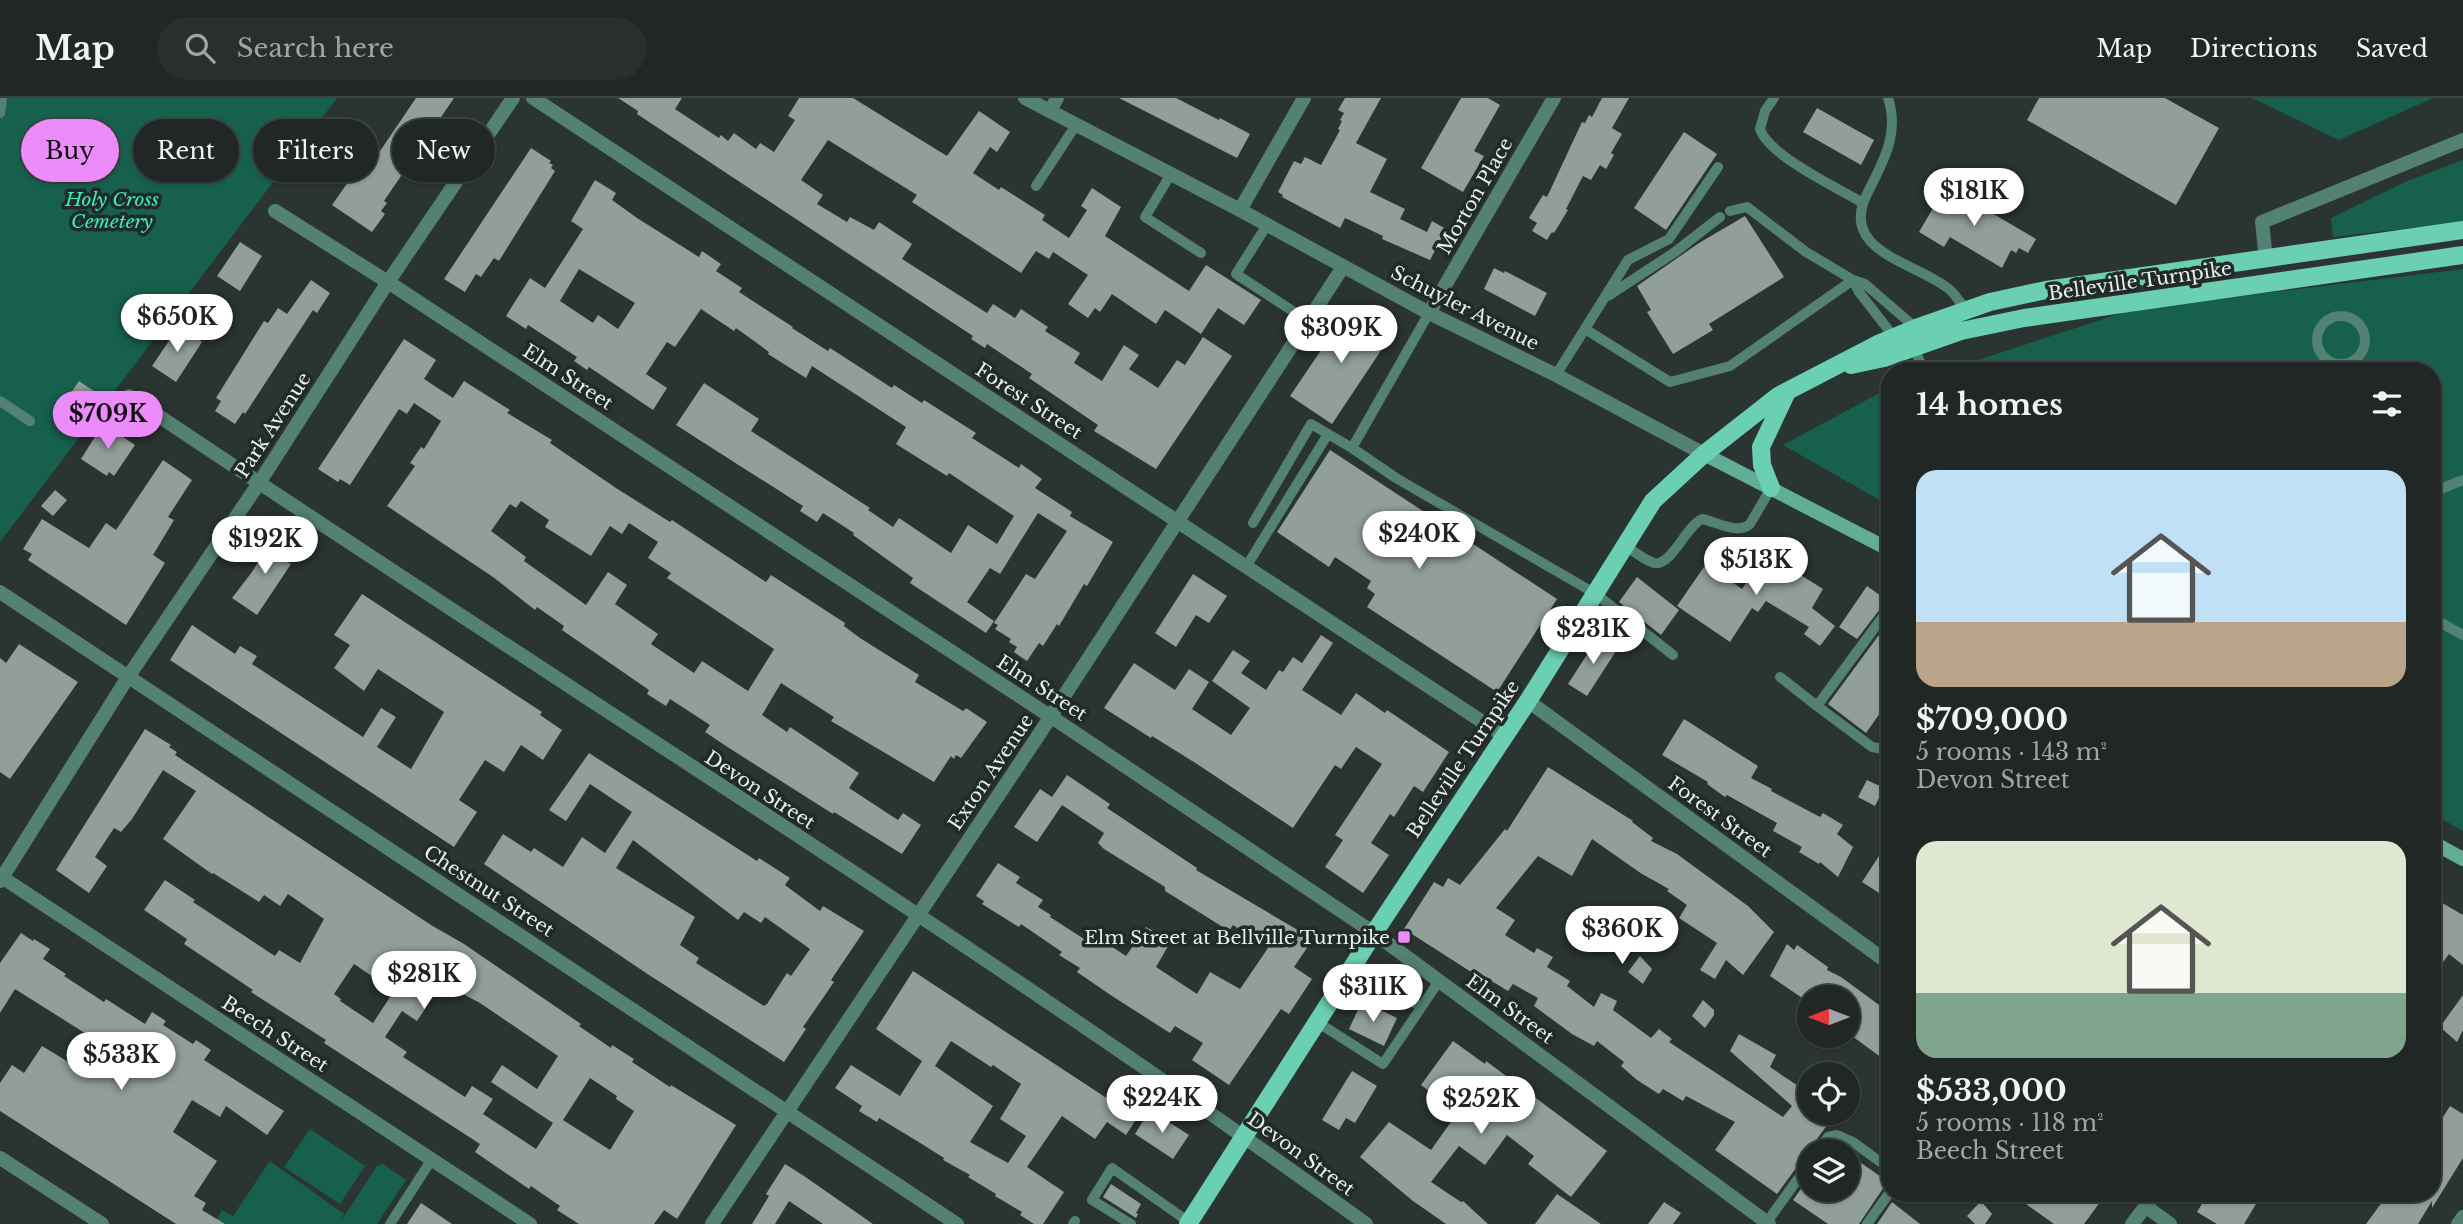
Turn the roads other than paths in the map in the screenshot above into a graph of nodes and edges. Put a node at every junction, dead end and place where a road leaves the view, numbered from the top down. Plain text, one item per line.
1 (2, 98) edge
2 (513, 98) edge
3 (533, 98) edge
4 (1025, 98) edge
5 (1304, 98) edge
6 (1554, 98) edge
7 (1774, 98) edge
8 (1888, 98) edge
9 (1053, 104) edge
10 (0, 113) edge
11 (1076, 125) junction
12 (2463, 140) edge
13 (1718, 167) dead end
14 (1171, 174) junction
15 (1035, 186) dead end
16 (1863, 203) junction
17 (1240, 210) junction
18 (275, 211) dead end
19 (1267, 225) junction
20 (2463, 230) edge
21 (1201, 253) dead end
22 (2463, 255) edge
23 (2266, 259) junction
24 (1343, 267) junction
25 (1853, 280) junction
26 (388, 282) junction
27 (1602, 300) junction
28 (1966, 310) junction
29 (1429, 313) junction
30 (1308, 321) junction
31 (1916, 328) junction
32 (1585, 329) junction
33 (1894, 337) junction
34 (1914, 348) junction
35 (1920, 362) edge
36 (2335, 362) edge
37 (2358, 362) edge
38 (1827, 370) junction
39 (1556, 375) junction
40 (1787, 392) junction
41 (129, 396) dead end
42 (0, 401) edge
43 (30, 421) dead end
44 (1328, 434) junction
45 (1352, 448) junction
46 (1704, 454) junction
47 (2463, 480) edge
48 (259, 483) junction
49 (1771, 488) junction
50 (2441, 489) edge
51 (1177, 522) junction
52 (1253, 523) dead end
53 (1625, 545) junction
54 (1881, 545) edge
55 (1246, 567) junction
56 (0, 592) edge
57 (1596, 594) junction
58 (1881, 619) edge
59 (2441, 623) edge
60 (2463, 635) edge
61 (1673, 655) dead end
62 (128, 677) junction
63 (1780, 677) dead end
64 (1528, 701) junction
65 (1816, 706) junction
66 (1051, 717) junction
67 (1504, 736) junction
68 (1881, 748) edge
69 (2441, 847) edge
70 (2463, 859) edge
71 (1, 878) edge
72 (917, 916) junction
73 (1374, 933) junction
74 (1881, 957) edge
75 (1379, 981) dead end
76 (1439, 981) junction
77 (1421, 1007) junction
78 (1317, 1022) junction
79 (787, 1110) junction
80 (1245, 1137) junction
81 (1827, 1139) edge
82 (1846, 1139) edge
83 (1860, 1147) edge
84 (0, 1158) edge
85 (432, 1159) junction
86 (1881, 1162) edge
87 (1797, 1181) edge
88 (1883, 1202) edge
89 (2148, 1202) edge
90 (2145, 1206) junction
91 (2463, 1217) edge
92 (1189, 1223) edge
93 (1768, 1223) edge
94 (102, 1224) edge
95 (390, 1224) edge
96 (530, 1224) edge
97 (712, 1224) edge
98 (957, 1224) edge
99 (1131, 1224) edge
100 (1366, 1224) edge
101 (1867, 1224) edge
102 (2132, 1224) edge
103 (2169, 1224) edge
104 (2458, 1224) edge

1 - 10 lane
2 - 26 street, Park Avenue
3 - 51 street, Forest Street
4 - 9 street, Schuyler Avenue
5 - 17 street
6 - 29 street, Morton Place
7 - 16 lane
8 - 16 lane
9 - 11 street, Schuyler Avenue
11 - 14 street, Schuyler Avenue
11 - 15 lane
12 - 23 street
13 - 27 lane
14 - 17 street, Schuyler Avenue
14 - 21 lane
16 - 28 lane
17 - 19 street, Schuyler Avenue
18 - 26 street, Elm Street
19 - 24 street, Schuyler Avenue
19 - 30 lane
20 - 23 main road, Belleville Turnpike
22 - 34 main road, Belleville Turnpike
23 - 28 main road, Belleville Turnpike
24 - 29 street, Schuyler Avenue
24 - 30 street, Exton Avenue
25 - 27 lane
25 - 31 lane
25 - 32 lane
25 - 33 lane
26 - 48 street, Park Avenue
26 - 66 street, Elm Street
27 - 32 lane
28 - 31 main road, Belleville Turnpike
29 - 39 street, Schuyler Avenue
29 - 45 lane
30 - 51 street, Exton Avenue
31 - 33 main road, Belleville Turnpike
32 - 39 lane
33 - 38 main road, Belleville Turnpike
34 - 35 lane
34 - 38 main road, Belleville Turnpike
36 - 37 lane
38 - 40 main road, Belleville Turnpike
39 - 46 street, Schuyler Avenue
40 - 46 main road, Belleville Turnpike
40 - 49 main road
41 - 48 street, Devon Street
42 - 43 lane
44 - 45 lane
44 - 52 lane
44 - 55 lane
45 - 57 lane
46 - 49 main road, Schuyler Avenue
46 - 53 main road, Belleville Turnpike
47 - 50 lane
48 - 62 street, Park Avenue
48 - 72 street, Devon Street
49 - 53 lane
49 - 54 main road, Schuyler Avenue
51 - 55 street, Forest Street
51 - 66 street, Exton Avenue
53 - 57 main road, Belleville Turnpike
55 - 67 street, Forest Street
56 - 62 street, Chestnut Street
57 - 61 lane
57 - 64 main road, Belleville Turnpike
58 - 65 lane
59 - 60 lane
62 - 71 street, Park Avenue
62 - 79 street, Chestnut Street
63 - 65 lane
64 - 67 main road, Belleville Turnpike
64 - 74 street, Forest Street
65 - 68 lane
66 - 72 street, Exton Avenue
66 - 73 street, Elm Street
67 - 73 main road, Belleville Turnpike
69 - 70 main road
71 - 85 street, Beech Street
72 - 79 street, Exton Avenue
72 - 80 street, Devon Street
73 - 76 street, Elm Street
73 - 78 main road, Belleville Turnpike
75 - 77 lane
76 - 77 lane
76 - 93 street, Elm Street
77 - 78 lane
78 - 80 main road, Belleville Turnpike
79 - 97 street, Exton Avenue
79 - 98 street, Chestnut Street
80 - 92 main road, Belleville Turnpike
80 - 100 street, Devon Street
81 - 82 lane
83 - 86 lane
84 - 94 street
85 - 95 lane
85 - 96 street, Beech Street
87 - 93 lane
88 - 101 lane
89 - 90 street
90 - 102 street
90 - 103 street
91 - 104 street
92 - 99 lane

